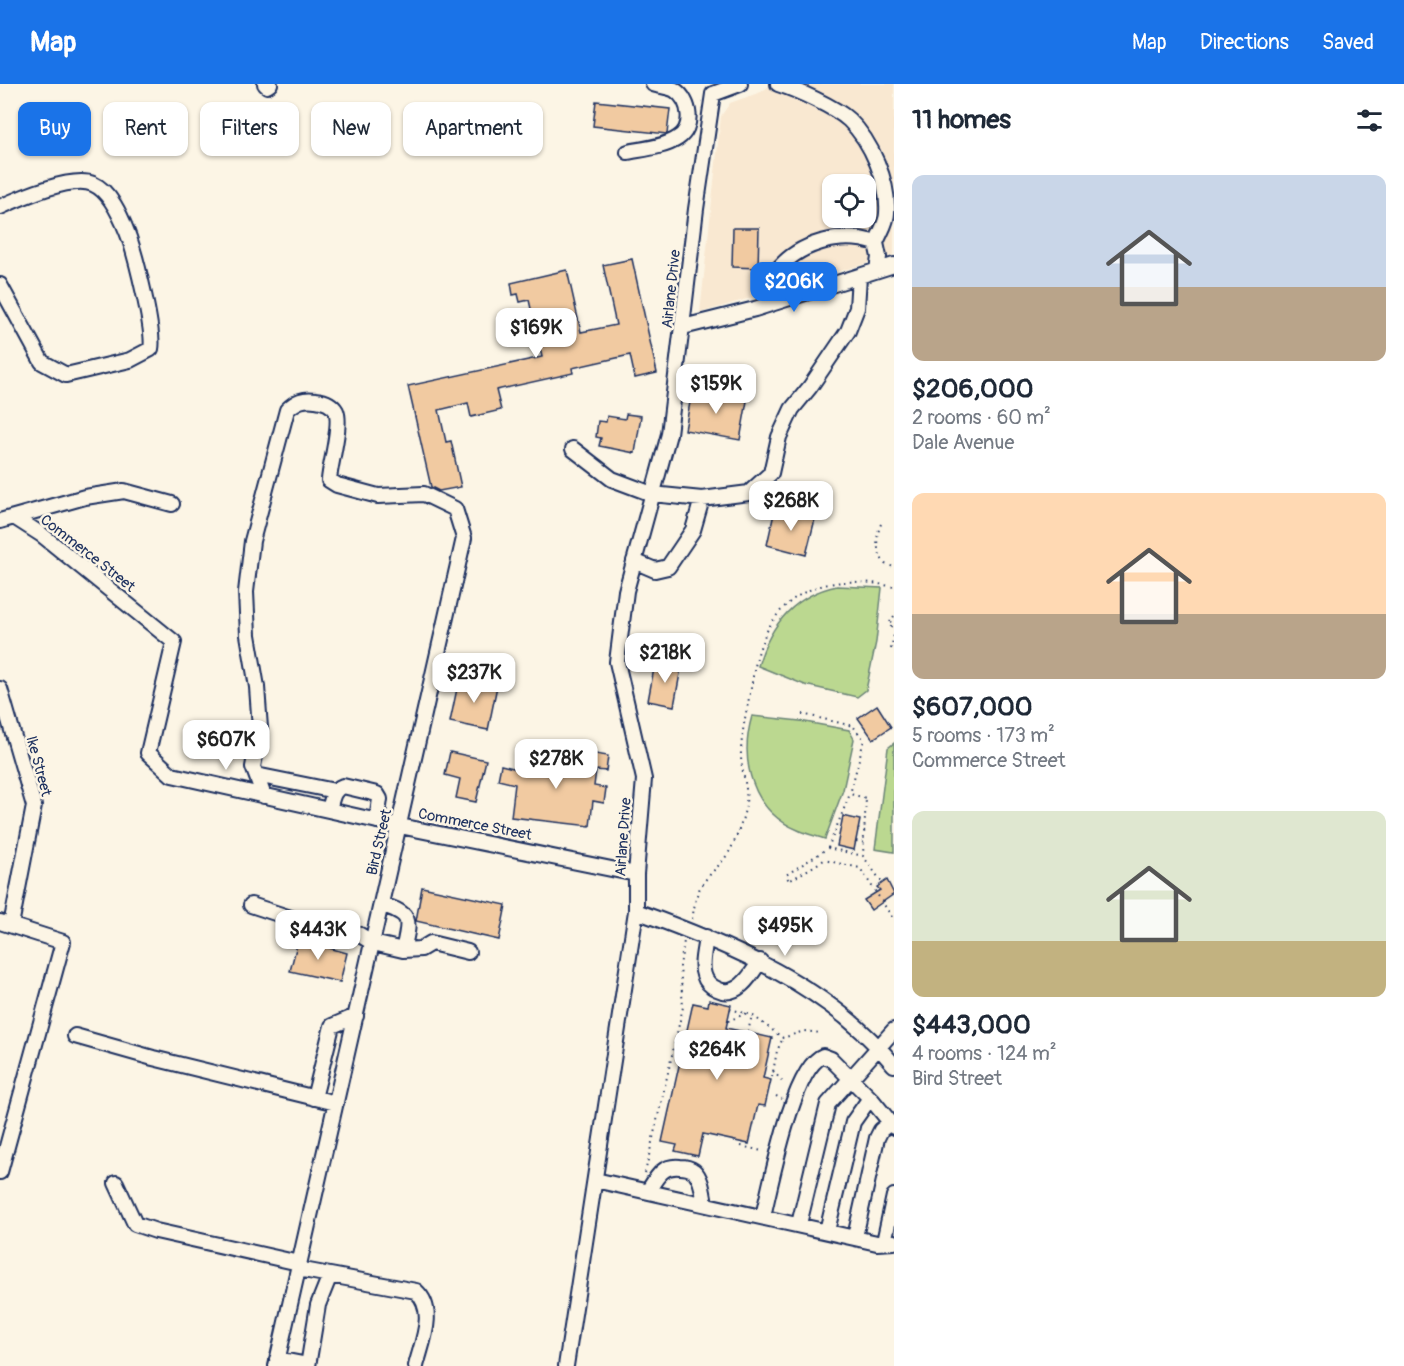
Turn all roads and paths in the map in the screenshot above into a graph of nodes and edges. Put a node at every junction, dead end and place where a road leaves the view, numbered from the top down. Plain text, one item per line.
1 (265, 84) edge
2 (270, 84) edge
3 (653, 84) edge
4 (740, 84) edge
5 (778, 84) edge
6 (709, 89) edge
7 (687, 124) junction
8 (708, 127) junction
9 (628, 152) dead end
10 (0, 207) edge
11 (876, 243) junction
12 (894, 264) edge
13 (877, 270) junction
14 (859, 276) junction
15 (0, 285) edge
16 (767, 305) junction
17 (683, 327) junction
18 (573, 449) dead end
19 (652, 494) junction
20 (702, 499) junction
21 (172, 504) dead end
22 (14, 517) junction
23 (0, 521) edge
24 (881, 524) dead end
25 (634, 561) junction
26 (894, 567) edge
27 (894, 587) edge
28 (894, 615) edge
29 (894, 633) edge
30 (891, 649) dead end
31 (0, 689) edge
32 (802, 714) dead end
33 (256, 775) junction
34 (335, 791) junction
35 (850, 794) junction
36 (264, 796) junction
37 (329, 810) junction
38 (377, 820) junction
39 (400, 826) junction
40 (858, 829) dead end
41 (865, 831) junction
42 (856, 840) dead end
43 (864, 842) junction
44 (828, 848) junction
45 (863, 856) junction
46 (636, 874) junction
47 (881, 881) dead end
48 (382, 904) junction
49 (251, 905) dead end
50 (636, 911) junction
51 (894, 920) edge
52 (5, 923) edge
53 (689, 930) junction
54 (706, 937) junction
55 (373, 943) junction
56 (404, 950) junction
57 (468, 951) dead end
58 (760, 961) junction
59 (730, 1009) dead end
60 (747, 1013) junction
61 (752, 1015) junction
62 (356, 1016) junction
63 (728, 1021) dead end
64 (894, 1030) edge
65 (748, 1032) dead end
66 (821, 1033) dead end
67 (75, 1036) dead end
68 (783, 1038) junction
69 (879, 1046) junction
70 (894, 1065) edge
71 (773, 1071) junction
72 (772, 1077) dead end
73 (850, 1077) junction
74 (783, 1082) dead end
75 (314, 1098) junction
76 (870, 1098) junction
77 (336, 1103) junction
78 (892, 1125) edge
79 (741, 1146) dead end
80 (762, 1150) dead end
81 (0, 1172) edge
82 (645, 1177) dead end
83 (595, 1180) junction
84 (116, 1183) dead end
85 (648, 1191) junction
86 (894, 1196) edge
87 (705, 1203) junction
88 (763, 1216) junction
89 (799, 1224) junction
90 (827, 1231) junction
91 (855, 1238) junction
92 (889, 1242) edge
93 (298, 1266) junction
94 (330, 1275) junction
95 (277, 1362) edge
96 (308, 1366) edge
97 (416, 1366) edge
98 (566, 1366) edge

1 - 2 street
3 - 7 street
4 - 6 street, Airlane Drive
5 - 11 street
6 - 8 street, Airlane Drive
7 - 8 street
7 - 9 street
8 - 17 street, Airlane Drive
10 - 15 street
11 - 13 street
11 - 16 street
12 - 13 street
13 - 14 street
14 - 16 street
14 - 20 street
16 - 17 street
17 - 19 street, Airlane Drive
18 - 19 street
19 - 20 street
19 - 25 street, Airlane Drive
20 - 25 street
21 - 22 street
22 - 23 street
22 - 36 street, Commerce Street
24 - 26 path
25 - 46 street, Airlane Drive
27 - 53 path
28 - 29 path
29 - 30 path
31 - 52 street, Ike Street
32 - 35 path
33 - 34 street
33 - 36 street
33 - 39 street, Bird Street
34 - 37 street
34 - 38 street
35 - 41 path
35 - 44 path
36 - 37 street, Commerce Street
37 - 38 street, Commerce Street
38 - 39 street, Commerce Street
39 - 46 street, Commerce Street
39 - 48 street, Bird Street
40 - 41 path
41 - 43 path
42 - 43 path
43 - 45 path
44 - 45 path
44 - 51 path
45 - 47 path
46 - 50 street, Airlane Drive
48 - 55 street, Bird Street
48 - 56 street
49 - 55 street
50 - 53 street
50 - 83 street, Airlane Drive
52 - 81 street
53 - 54 street
53 - 82 path
54 - 58 street
54 - 58 street
55 - 56 street
55 - 62 street, Bird Street
56 - 57 street
58 - 69 street
59 - 60 path
60 - 61 path
60 - 63 path
61 - 65 path
61 - 68 path
62 - 75 street
62 - 77 street, Bird Street
64 - 69 street
66 - 68 path
67 - 75 street
68 - 71 path
69 - 70 street
69 - 73 street
71 - 72 path
71 - 74 path
73 - 76 street
73 - 88 street
73 - 89 street
75 - 77 street
76 - 78 street
76 - 90 street
77 - 93 street, Bird Street
78 - 91 street
79 - 80 path
83 - 85 street
83 - 98 street, Airlane Drive
84 - 93 street
85 - 87 street
85 - 87 street
86 - 92 street
87 - 88 street
88 - 89 street
89 - 90 street
90 - 91 street
91 - 92 street
93 - 94 street
93 - 95 street, Bird Street
94 - 96 street
94 - 97 street
95 - 96 street

